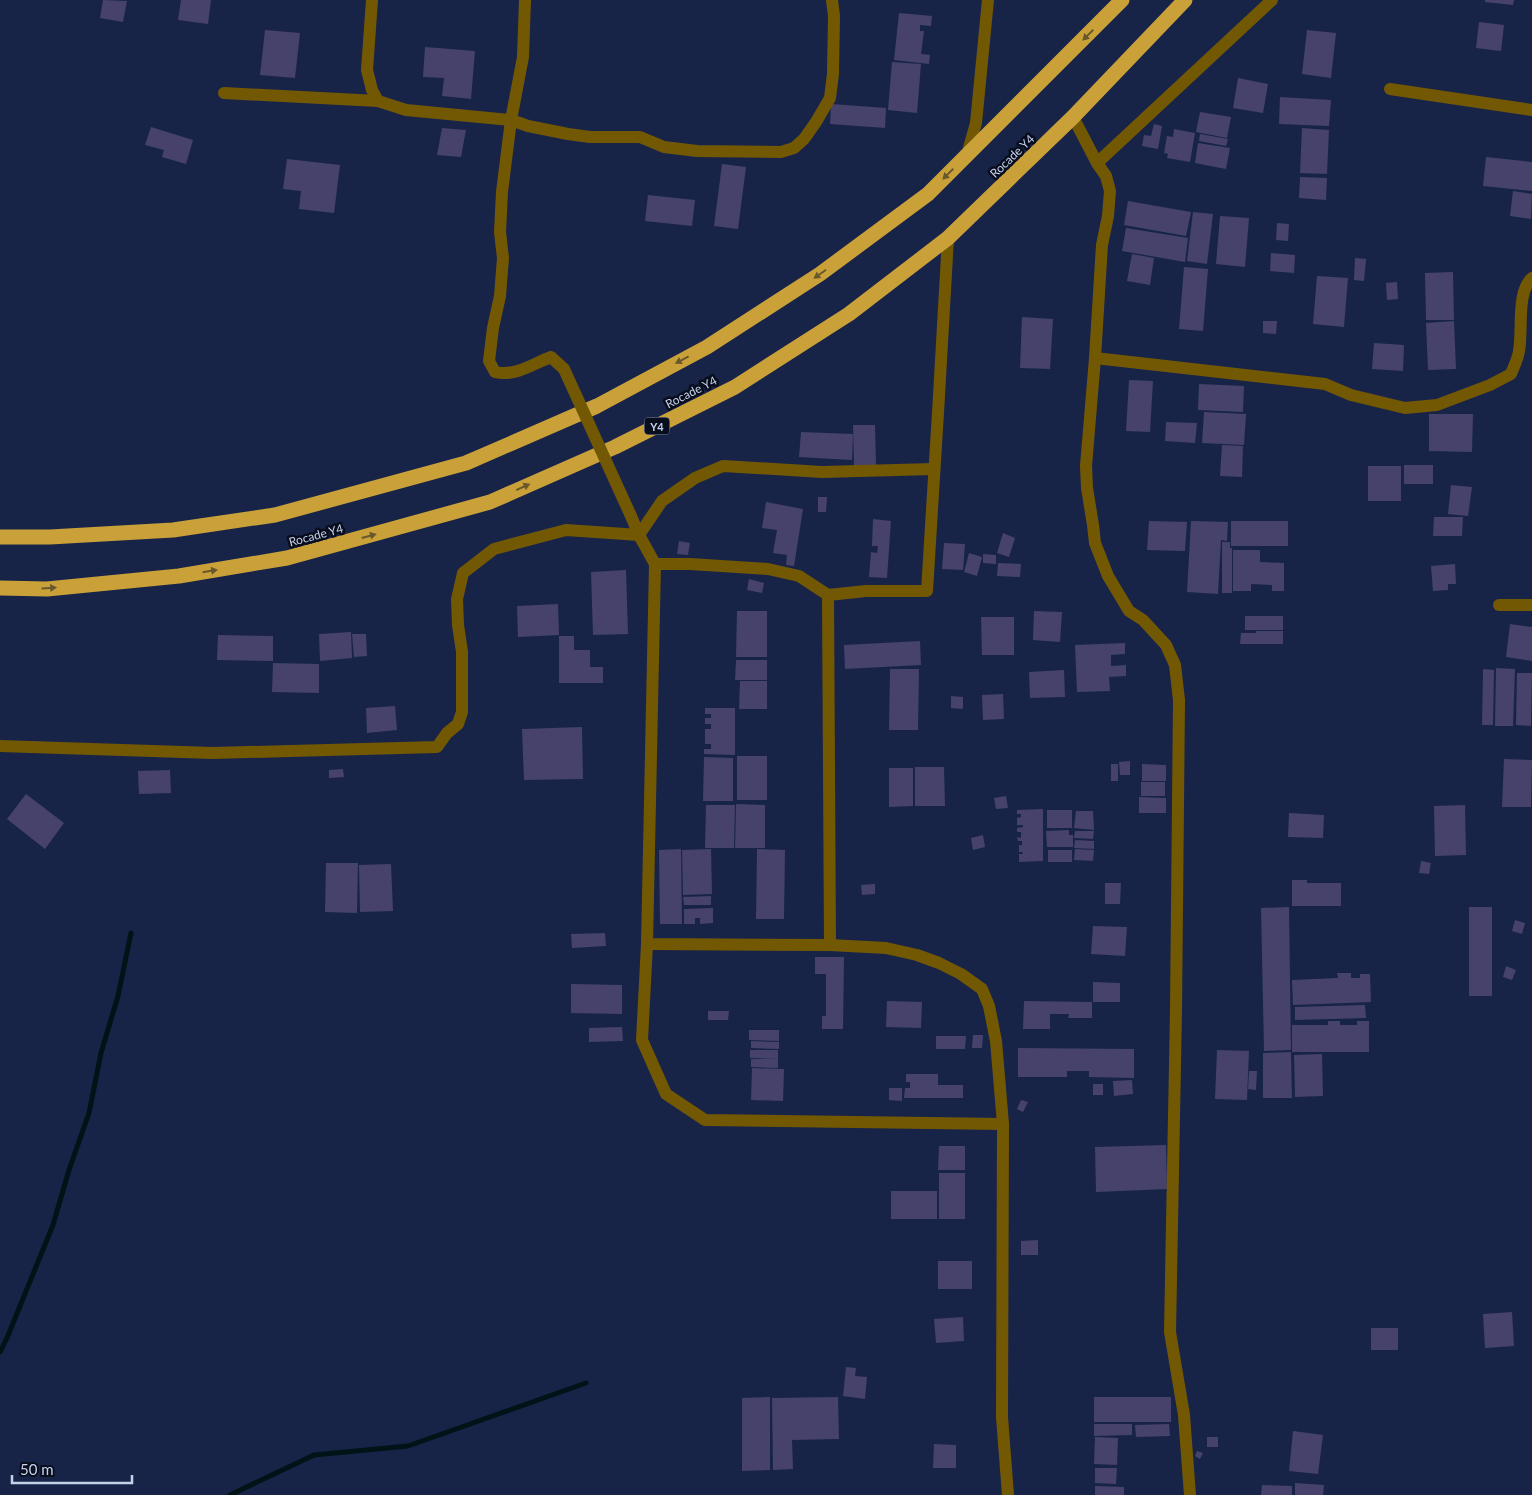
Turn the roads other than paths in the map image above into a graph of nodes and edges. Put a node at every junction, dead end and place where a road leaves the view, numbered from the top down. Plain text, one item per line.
1 (372, 0) edge
2 (525, 0) edge
3 (832, 0) edge
4 (988, 0) edge
5 (1122, 0) edge
6 (1185, 0) edge
7 (1272, 0) edge
8 (1390, 89) dead end
9 (224, 93) dead end
10 (378, 100) junction
11 (1532, 110) edge
12 (1073, 118) junction
13 (511, 120) junction
14 (967, 154) junction
15 (1097, 163) junction
16 (948, 238) junction
17 (1532, 278) edge
18 (1095, 358) junction
19 (934, 469) junction
20 (639, 534) junction
21 (0, 537) edge
22 (655, 564) junction
23 (0, 588) edge
24 (828, 595) junction
25 (1498, 605) dead end
26 (1532, 605) edge
27 (0, 746) edge
28 (647, 944) junction
29 (830, 945) junction
30 (1003, 1124) junction
31 (1008, 1495) edge
32 (1190, 1495) edge

1 - 10 street
2 - 13 street
3 - 13 street
4 - 14 street
5 -> 14 highway
6 - 12 highway, Rocade Y4 / Y4
7 - 15 street
8 - 11 street
9 - 10 street
10 - 13 street
12 - 15 street
12 - 16 highway, Rocade Y4 / Y4
13 - 20 street, bridge
14 -> 21 highway
15 - 18 street
16 - 19 street
23 -> 16 highway, Rocade Y4 / Y4
17 - 18 street
18 - 32 street
19 - 20 street
19 - 24 street
20 - 22 street
20 - 27 street
22 - 24 street
22 - 28 street
24 - 29 street
25 - 26 street
28 - 29 street
28 - 30 street
29 - 30 street
30 - 31 street

